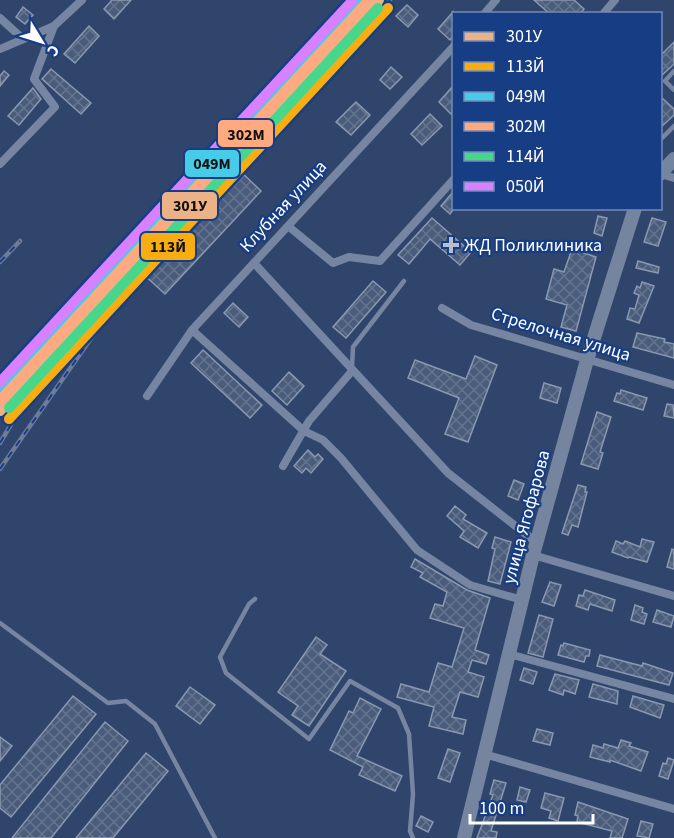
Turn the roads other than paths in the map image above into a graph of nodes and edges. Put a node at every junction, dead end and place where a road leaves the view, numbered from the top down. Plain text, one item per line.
1 (82, 0) edge
2 (496, 0) edge
3 (615, 0) edge
4 (485, 12) edge
5 (605, 12) edge
6 (0, 18) edge
7 (54, 26) junction
8 (23, 39) junction
9 (452, 47) edge
10 (0, 49) edge
11 (674, 71) edge
12 (674, 90) edge
13 (674, 126) edge
14 (662, 138) edge
15 (674, 159) edge
16 (0, 164) edge
17 (662, 173) edge
18 (452, 180) edge
19 (635, 210) edge
20 (288, 225) junction
21 (254, 262) junction
22 (404, 281) dead end
23 (442, 308) dead end
24 (192, 330) junction
25 (587, 360) junction
26 (352, 371) junction
27 (674, 385) edge
28 (147, 396) dead end
29 (304, 432) junction
30 (283, 466) dead end
31 (535, 549) junction
32 (674, 596) edge
33 (255, 598) dead end
34 (522, 600) junction
35 (0, 623) edge
36 (509, 654) junction
37 (674, 699) edge
38 (484, 754) junction
39 (674, 808) edge
40 (215, 838) edge
41 (413, 838) edge
42 (464, 838) edge

1 - 7 street
2 - 4 street
3 - 5 street
6 - 8 street
7 - 8 street
7 - 16 street
8 - 10 street
9 - 20 street, Клубная улица
11 - 12 lane
13 - 14 lane
15 - 17 main road
18 - 20 street
19 - 25 main road, улица Ягофарова
20 - 21 street, Клубная улица
21 - 24 street, Клубная улица
21 - 26 street
22 - 26 lane
23 - 25 street, Стрелочная улица
24 - 28 street, Клубная улица
24 - 29 street
25 - 27 street, Стрелочная улица
25 - 31 main road, улица Ягофарова
26 - 29 street
26 - 31 street
29 - 30 street
29 - 34 street
31 - 32 street
31 - 34 main road, улица Ягофарова
33 - 41 lane
34 - 36 main road, улица Ягофарова
35 - 40 lane
36 - 37 street
36 - 38 main road, улица Ягофарова
38 - 39 street
38 - 42 main road, улица Ягофарова

